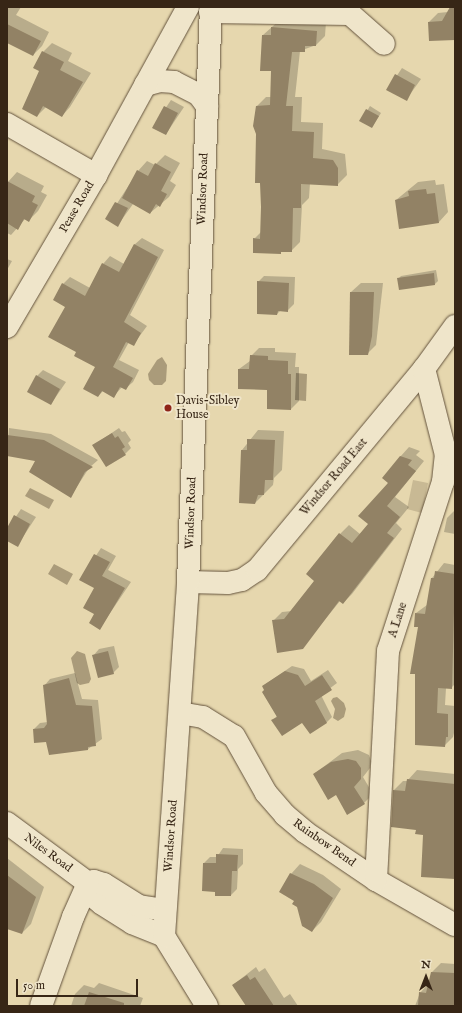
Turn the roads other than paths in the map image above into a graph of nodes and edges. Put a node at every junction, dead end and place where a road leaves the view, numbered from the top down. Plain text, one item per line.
1 (188, 7) edge
2 (210, 9) edge
3 (384, 44) dead end
4 (145, 85) junction
5 (207, 106) junction
6 (7, 124) edge
7 (96, 174) junction
8 (455, 326) edge
9 (7, 327) edge
10 (424, 369) junction
11 (188, 582) junction
12 (180, 713) junction
13 (7, 823) edge
14 (376, 880) junction
15 (88, 883) junction
16 (165, 910) junction
17 (455, 925) edge
18 (164, 936) junction
19 (41, 1006) edge
20 (207, 1006) edge

1 - 4 street, Pease Road
2 - 3 street
2 - 5 street, Windsor Road
4 - 5 street
4 - 7 street, Pease Road
5 - 11 street, Windsor Road
6 - 7 street
7 - 9 street, Pease Road
8 - 10 street, Windsor Road East
10 - 11 street, Windsor Road East
10 - 14 street, A Lane
11 - 12 street, Windsor Road
12 - 14 street, Rainbow Bend
12 - 16 street, Windsor Road
13 - 15 street, Niles Road
14 - 17 street, Rainbow Bend
15 - 16 street, Niles Road
15 - 18 street, Niles Road
15 - 19 street
16 - 18 street, Windsor Road
18 - 20 street

